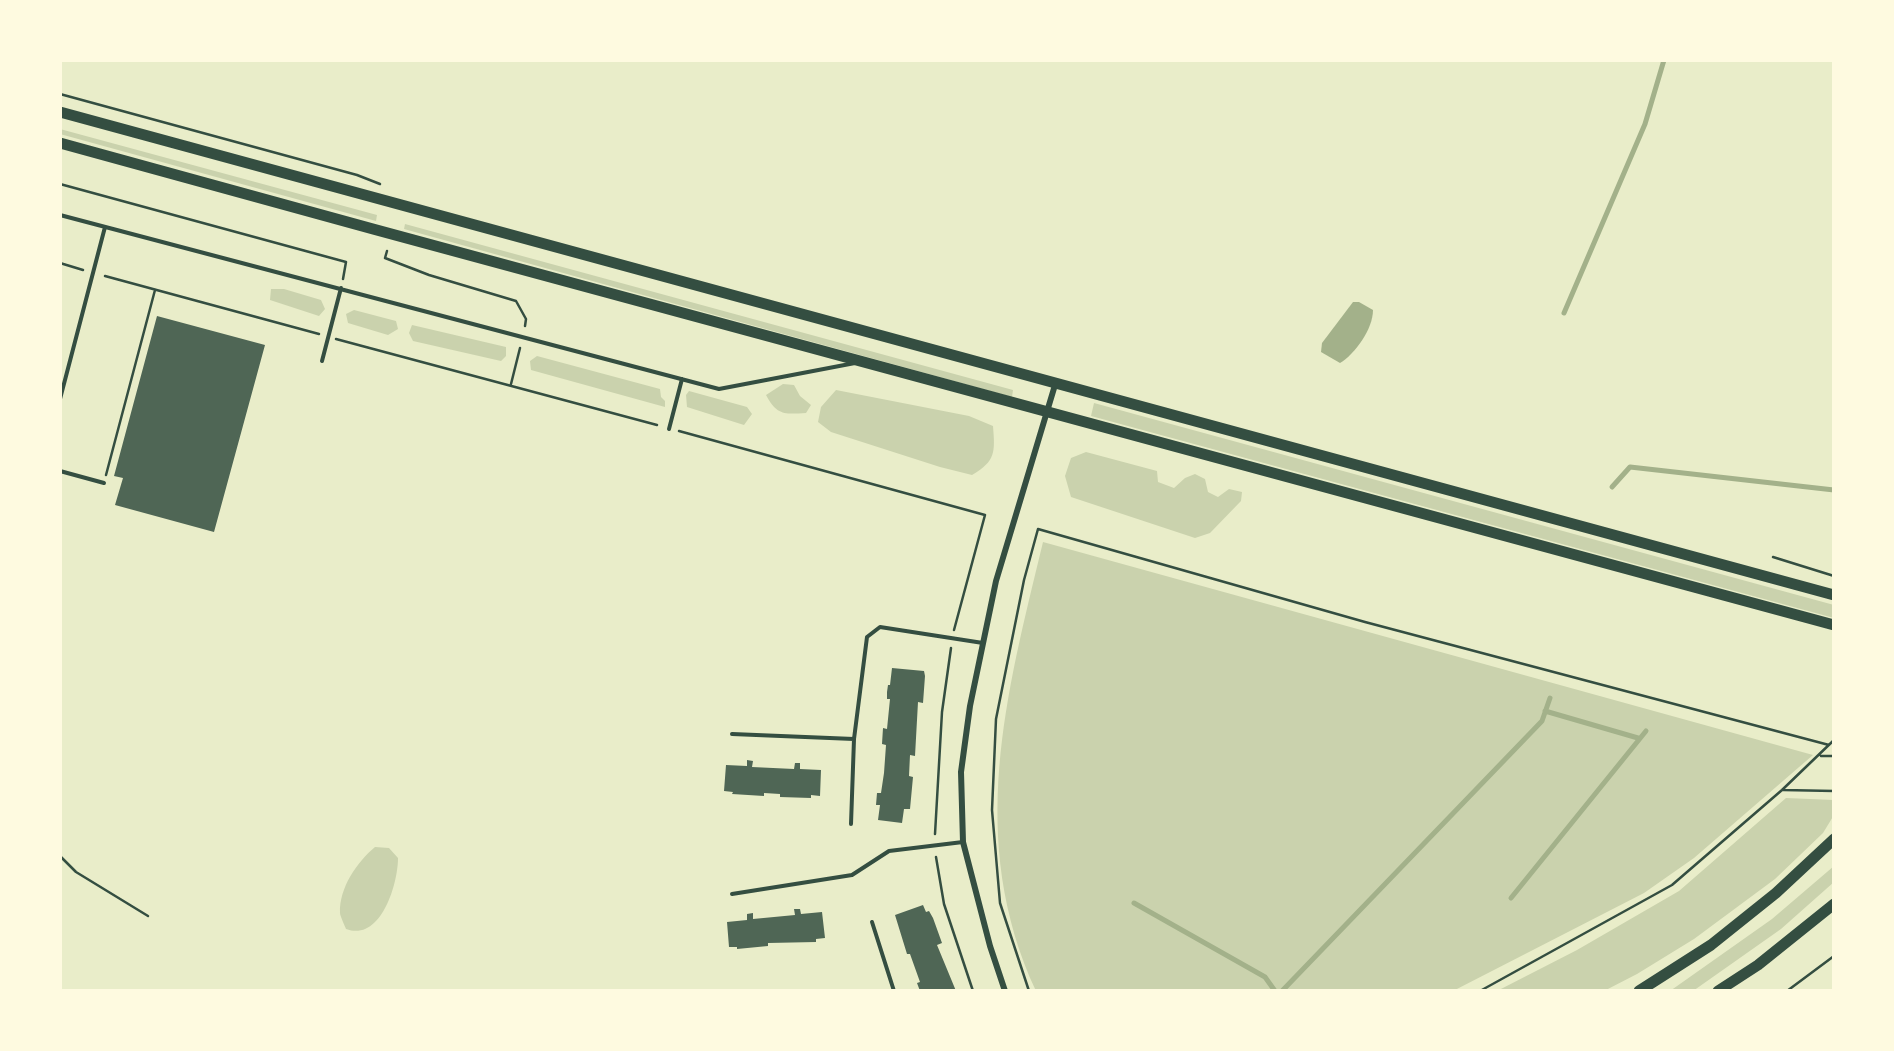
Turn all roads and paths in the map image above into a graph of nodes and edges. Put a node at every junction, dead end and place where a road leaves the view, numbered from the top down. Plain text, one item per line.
1 (60, 94) edge
2 (60, 112) edge
3 (60, 142) edge
4 (60, 184) edge
5 (386, 186) dead end
6 (60, 215) edge
7 (105, 227) junction
8 (387, 251) dead end
9 (60, 263) edge
10 (94, 273) junction
11 (155, 288) junction
12 (341, 288) junction
13 (329, 337) junction
14 (522, 338) junction
15 (322, 362) dead end
16 (863, 362) junction
17 (682, 379) junction
18 (1056, 384) junction
19 (510, 385) junction
20 (60, 399) edge
21 (1046, 412) junction
22 (669, 428) junction
23 (60, 472) edge
24 (104, 483) joint
25 (985, 515) dead end
26 (1773, 557) dead end
27 (1834, 576) edge
28 (1834, 595) edge
29 (1834, 625) edge
30 (983, 643) junction
31 (732, 734) dead end
32 (854, 739) junction
33 (1834, 740) edge
34 (1829, 745) junction
35 (1818, 756) junction
36 (1834, 756) edge
37 (1782, 790) junction
38 (1834, 791) edge
39 (851, 824) dead end
40 (1834, 839) edge
41 (963, 842) junction
42 (60, 856) edge
43 (732, 894) dead end
44 (1834, 904) edge
45 (148, 916) dead end
46 (872, 922) dead end
47 (1834, 956) edge
48 (1740, 977) junction
49 (894, 991) edge
50 (1005, 991) edge
51 (1029, 991) edge
52 (1480, 991) edge
53 (1639, 991) edge
54 (1718, 991) edge
55 (1740, 991) edge
56 (1787, 991) edge

1 - 5 path
2 - 18 main road
3 - 16 main road
4 - 12 path
6 - 7 lane
7 - 10 lane
7 - 12 lane
8 - 14 path
9 - 10 path
10 - 11 path
10 - 20 lane
11 - 13 path
11 - 24 path
12 - 13 lane
12 - 14 lane
13 - 15 lane
13 - 19 path
14 - 17 lane
14 - 19 path
16 - 17 lane
16 - 21 main road
17 - 22 lane
18 - 21 street
18 - 28 main road
19 - 22 path
21 - 29 main road
21 - 30 street
22 - 25 path
23 - 24 lane
26 - 27 path
30 - 32 lane
30 - 41 street
31 - 32 lane
32 - 39 lane
33 - 34 path
34 - 35 path
34 - 51 path
35 - 36 path
35 - 37 path
37 - 38 path
37 - 52 path
40 - 53 main road
41 - 43 lane
41 - 50 street
42 - 45 path
44 - 48 main road
46 - 49 lane
47 - 56 path
48 - 54 main road
48 - 55 lane

